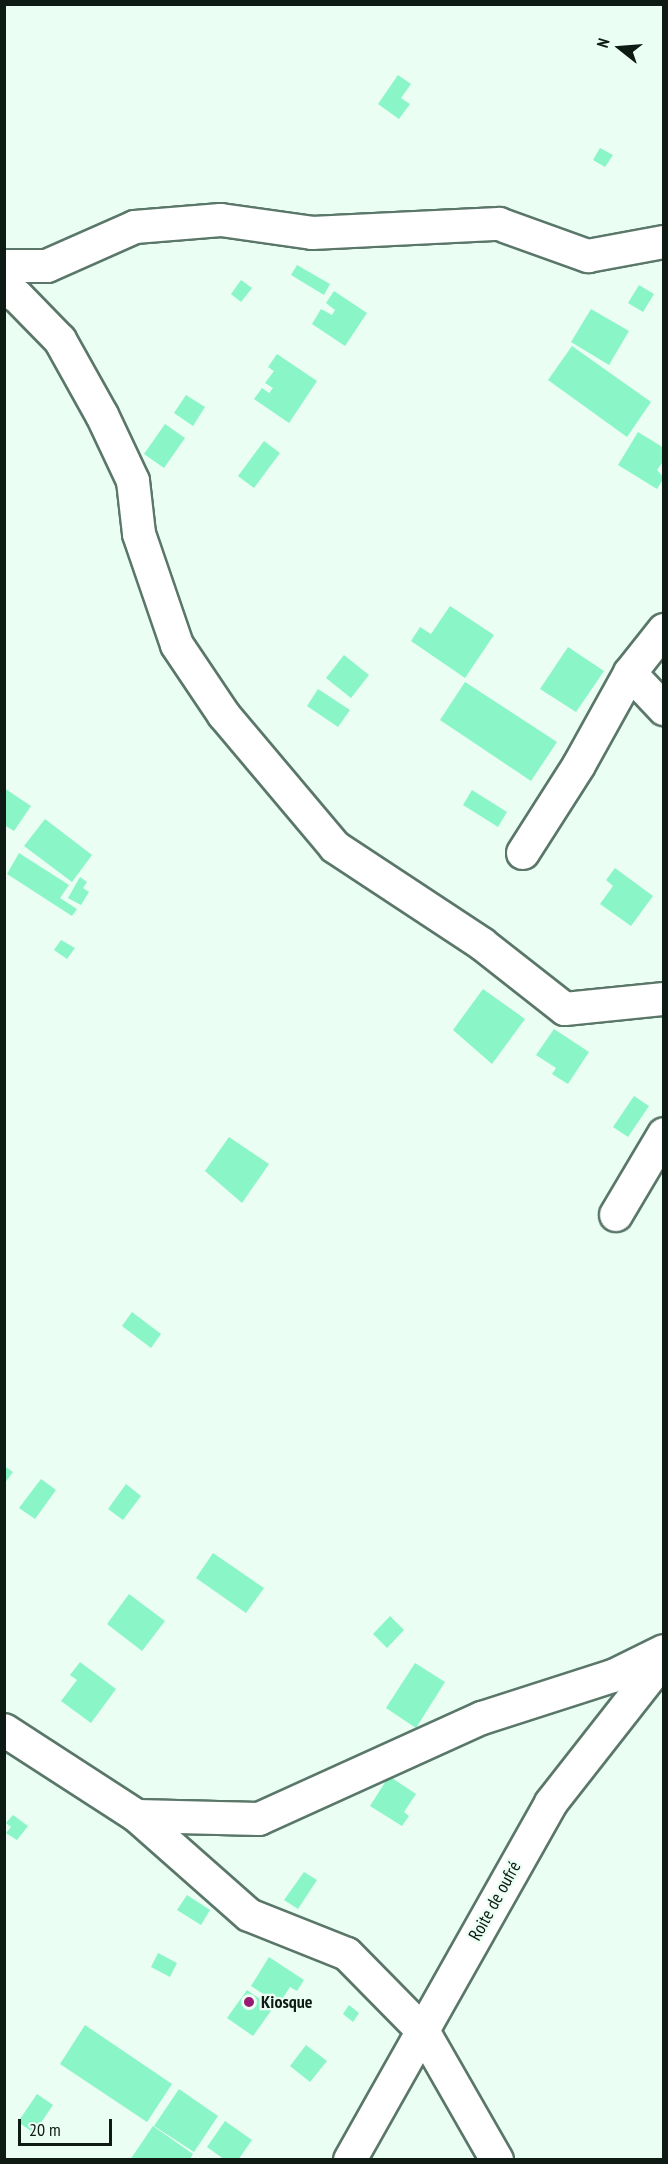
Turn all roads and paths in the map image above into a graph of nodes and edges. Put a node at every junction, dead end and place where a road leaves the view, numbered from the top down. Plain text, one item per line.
1 (663, 242) edge
2 (4, 266) edge
3 (4, 291) edge
4 (663, 630) edge
5 (630, 673) junction
6 (663, 709) edge
7 (523, 853) dead end
8 (663, 999) edge
9 (663, 1134) edge
10 (616, 1215) dead end
11 (663, 1651) edge
12 (663, 1659) edge
13 (4, 1730) edge
14 (137, 1816) junction
15 (423, 2031) junction
16 (350, 2160) edge
17 (497, 2160) edge

1 - 2 street
3 - 8 street
4 - 5 street
5 - 6 street
5 - 7 street
9 - 10 street
11 - 14 street
12 - 15 street, Roite de oufré
13 - 14 street
14 - 15 street
15 - 16 street, Roite de oufré
15 - 17 street

